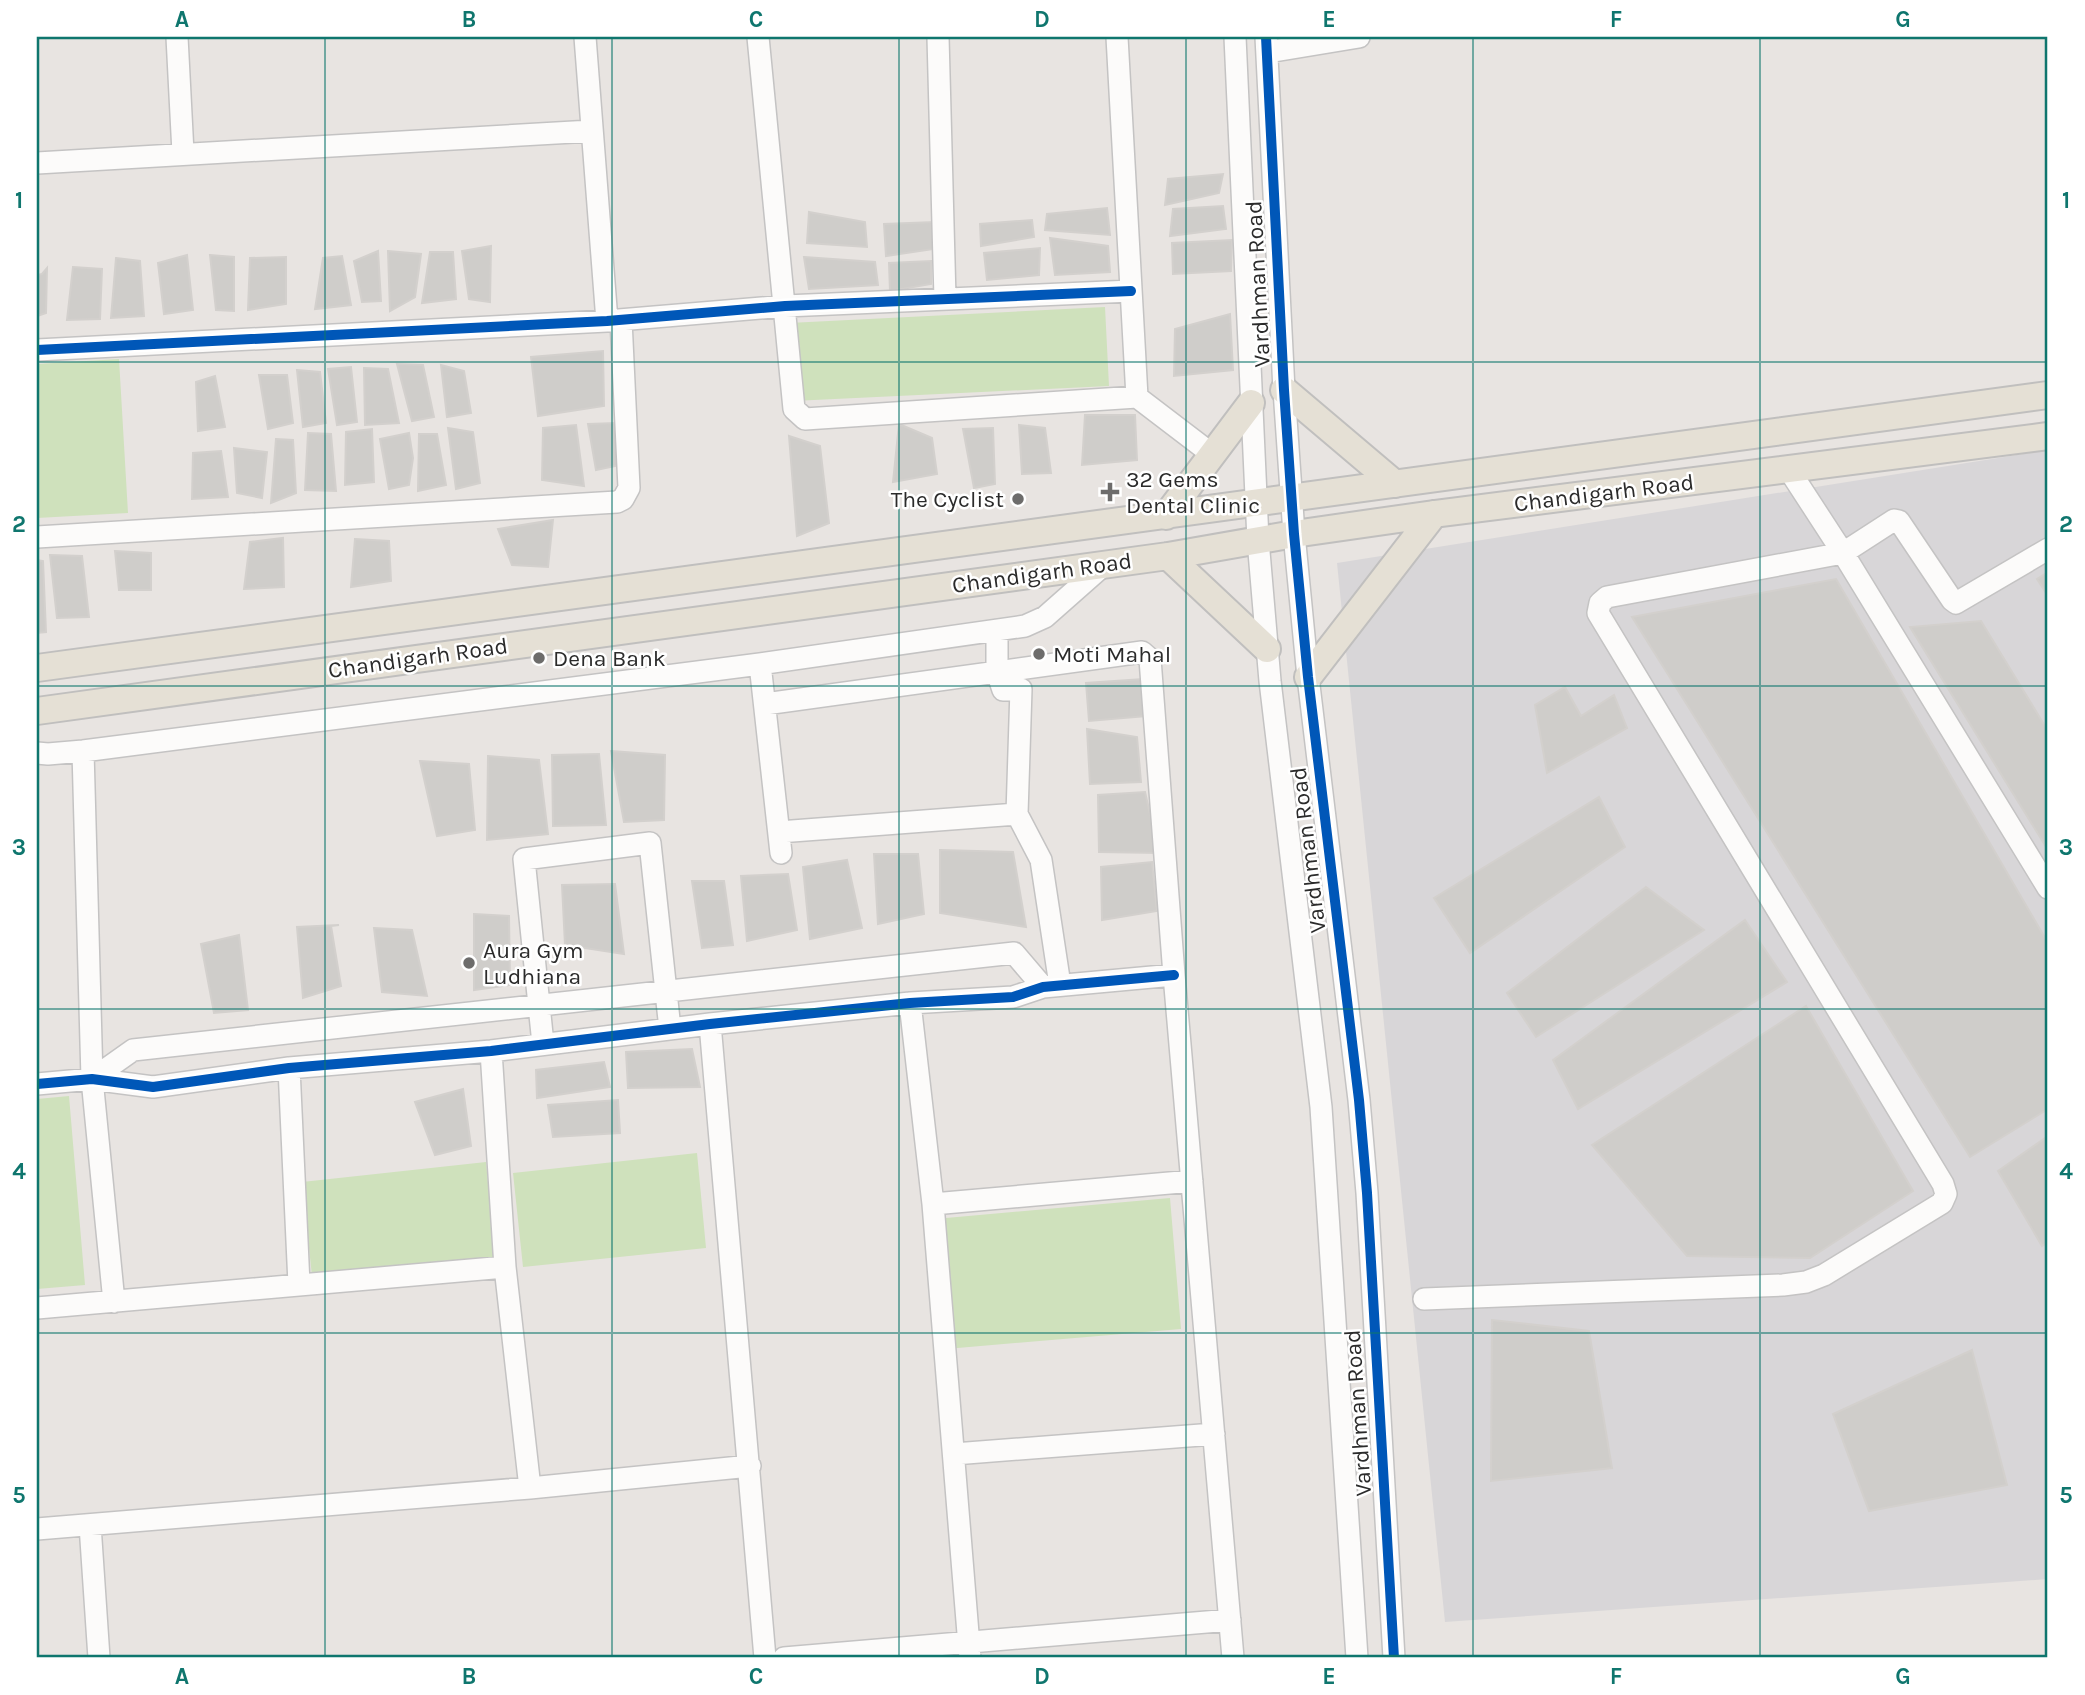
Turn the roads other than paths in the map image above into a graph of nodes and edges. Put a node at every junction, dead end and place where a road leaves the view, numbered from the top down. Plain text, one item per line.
1 (177, 37) edge
2 (585, 37) edge
3 (758, 37) edge
4 (938, 37) edge
5 (1117, 37) edge
6 (1235, 37) edge
7 (1359, 37) edge
8 (1267, 44) edge
9 (591, 131) junction
10 (183, 153) junction
11 (37, 163) edge
12 (1131, 291) junction
13 (945, 299) junction
14 (785, 306) junction
15 (614, 321) junction
16 (37, 350) edge
17 (1284, 390) junction
18 (2048, 395) edge
19 (1137, 397) junction
20 (1251, 403) junction
21 (2048, 436) edge
22 (1213, 455) junction
23 (1789, 470) junction
24 (1395, 484) junction
25 (1292, 498) junction
26 (1256, 504) junction
27 (1434, 514) junction
28 (1166, 516) junction
29 (1294, 534) junction
30 (37, 537) edge
31 (1258, 540) junction
32 (2048, 549) edge
33 (1843, 553) junction
34 (1168, 556) junction
35 (1105, 564) junction
36 (997, 630) junction
37 (1267, 649) junction
38 (760, 664) junction
39 (37, 668) edge
40 (997, 672) junction
41 (1308, 677) junction
42 (765, 704) junction
43 (37, 711) edge
44 (83, 751) junction
45 (37, 752) edge
46 (1017, 814) junction
47 (2048, 888) edge
48 (1174, 975) junction
49 (1052, 986) junction
50 (666, 992) junction
51 (910, 1003) junction
52 (538, 1005) junction
53 (710, 1024) junction
54 (670, 1029) junction
55 (543, 1044) junction
56 (491, 1051) junction
57 (289, 1068) junction
58 (92, 1079) junction
59 (37, 1084) edge
60 (1192, 1181) junction
61 (933, 1204) junction
62 (505, 1267) junction
63 (299, 1284) junction
64 (1424, 1299) dead end
65 (114, 1302) junction
66 (37, 1308) edge
67 (1214, 1434) junction
68 (954, 1454) junction
69 (750, 1465) junction
70 (530, 1488) junction
71 (90, 1525) junction
72 (37, 1529) edge
73 (1230, 1620) junction
74 (970, 1651) edge
75 (99, 1658) edge
76 (765, 1658) edge
77 (784, 1658) edge
78 (1233, 1658) edge
79 (1357, 1658) edge
80 (1394, 1658) edge

1 - 10 street
2 - 9 street
3 - 14 street
4 - 13 street
5 - 12 street
6 - 20 street, Vardhman Road
7 - 8 street
8 - 17 street, Vardhman Road
9 - 10 street
9 - 15 street
10 - 11 street
12 - 13 street
12 - 19 street
13 - 14 street
14 - 15 street
14 - 19 street
15 - 16 street
15 - 30 street
17 - 24 main road
17 - 25 street, Vardhman Road
18 - 24 main road, Chandigarh Road
19 - 22 street
20 - 22 main road
20 - 26 street, Vardhman Road
21 - 23 main road, Chandigarh Road
22 - 28 main road
23 - 27 main road, Chandigarh Road
23 - 33 street
24 - 25 main road, Chandigarh Road
25 - 26 main road, Chandigarh Road
25 - 29 street, Vardhman Road
26 - 28 main road, Chandigarh Road
26 - 31 street, Vardhman Road
27 - 29 main road, Chandigarh Road
27 - 41 main road
28 - 39 main road, Chandigarh Road
29 - 31 main road, Chandigarh Road
29 - 41 street, Vardhman Road
31 - 34 main road, Chandigarh Road
31 - 37 street, Vardhman Road
32 - 33 street
33 - 47 street
33 - 64 street
34 - 35 main road, Chandigarh Road
34 - 37 main road
35 - 36 street
35 - 43 main road, Chandigarh Road
36 - 38 street
36 - 40 street
37 - 79 street, Vardhman Road
38 - 42 street
38 - 44 street
40 - 42 street
40 - 46 street
40 - 48 street
41 - 80 street, Vardhman Road
42 - 46 street
44 - 45 street
44 - 58 street
46 - 49 street
48 - 49 street
48 - 60 street
49 - 50 street
49 - 51 street
50 - 52 street
50 - 52 street
50 - 54 street
51 - 53 street
51 - 61 street
52 - 55 street
52 - 58 street
53 - 54 street
53 - 69 street
54 - 55 street
55 - 56 street
56 - 57 street
56 - 62 street
57 - 58 street
57 - 63 street
58 - 59 street
58 - 65 street
60 - 61 street
60 - 67 street
61 - 68 street
62 - 63 street
62 - 70 street
63 - 65 street
65 - 66 street
67 - 68 street
67 - 73 street
68 - 74 street
69 - 70 street
69 - 76 street
70 - 71 street
71 - 72 street
71 - 75 street
73 - 74 street
73 - 78 street
74 - 77 street

